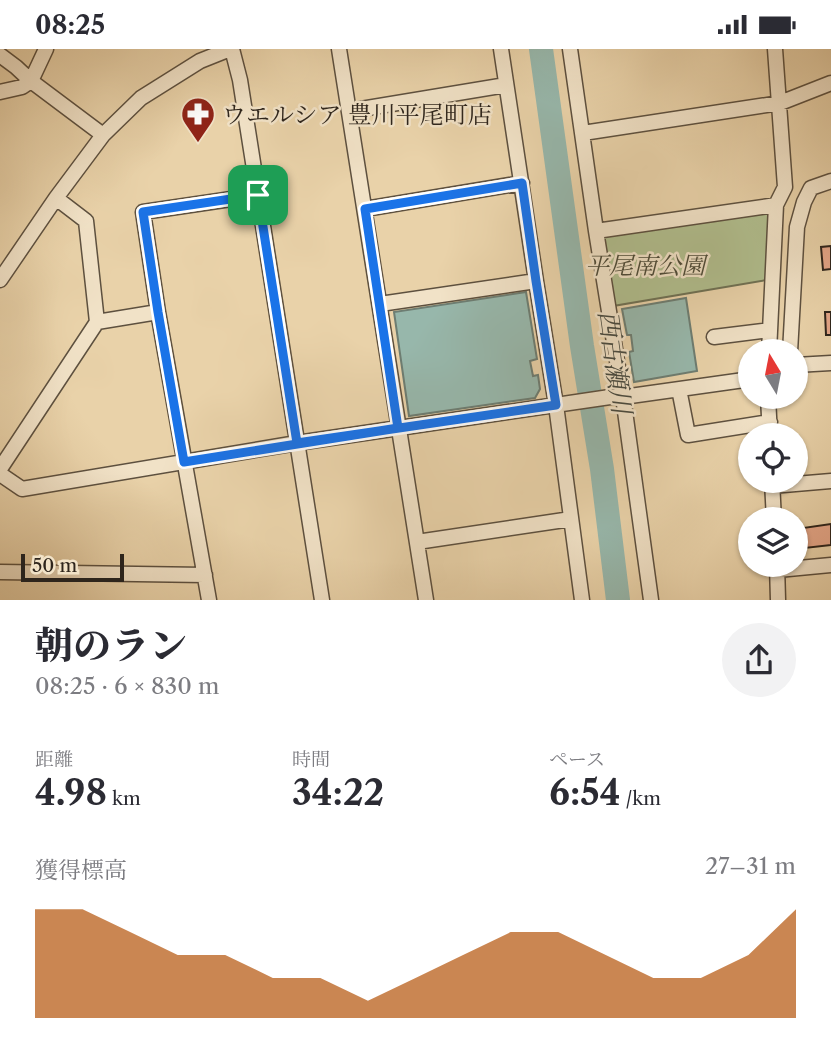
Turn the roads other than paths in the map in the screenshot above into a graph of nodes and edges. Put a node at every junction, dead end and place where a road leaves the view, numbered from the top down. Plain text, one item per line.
1 (46, 49) edge
2 (231, 49) edge
3 (339, 49) edge
4 (501, 49) edge
5 (570, 49) edge
6 (775, 49) edge
7 (0, 55) edge
8 (31, 81) junction
9 (831, 83) edge
10 (506, 85) junction
11 (0, 92) edge
12 (780, 103) junction
13 (349, 111) junction
14 (583, 133) junction
15 (103, 135) junction
16 (831, 181) edge
17 (522, 183) junction
18 (258, 195) junction
19 (56, 198) junction
20 (776, 205) junction
21 (365, 209) junction
22 (597, 232) junction
23 (0, 280) edge
24 (536, 281) junction
25 (380, 304) junction
26 (158, 312) junction
27 (97, 322) junction
28 (770, 330) junction
29 (714, 338) dead end
30 (770, 339) edge
31 (791, 339) edge
32 (831, 363) edge
33 (808, 364) edge
34 (738, 381) edge
35 (679, 389) junction
36 (616, 397) junction
37 (564, 404) junction
38 (398, 428) junction
39 (738, 431) edge
40 (297, 443) junction
41 (184, 462) junction
42 (0, 472) edge
43 (831, 481) edge
44 (808, 482) edge
45 (571, 519) junction
46 (417, 542) junction
47 (831, 565) edge
48 (808, 566) edge
49 (0, 572) edge
50 (205, 575) junction
51 (778, 577) edge
52 (209, 600) edge
53 (322, 600) edge
54 (426, 600) edge
55 (582, 600) edge
56 (651, 600) edge
57 (778, 600) edge

1 - 8 street
2 - 15 street
2 - 18 street
3 - 13 street
4 - 10 street
5 - 14 street
6 - 12 street
7 - 8 street
8 - 11 street
8 - 15 street
9 - 12 street
10 - 13 street
10 - 17 street
12 - 14 street
12 - 20 street
13 - 21 street
14 - 22 street
15 - 19 street
16 - 31 street
17 - 21 street
17 - 24 street
18 - 26 street
18 - 40 street
19 - 23 street
19 - 27 street
20 - 22 street
20 - 28 street
21 - 25 street
22 - 36 street
24 - 25 street
24 - 37 street
25 - 38 street
26 - 27 street
26 - 41 street
27 - 42 street
28 - 29 street
28 - 30 street
32 - 33 street
34 - 35 street
35 - 36 street
35 - 39 street
36 - 37 street
36 - 56 street
37 - 38 street
37 - 45 street
38 - 40 street
38 - 46 street
40 - 41 street
40 - 53 street
41 - 42 street
41 - 50 street
43 - 44 street
45 - 46 street
45 - 55 street
46 - 54 street
47 - 48 street
49 - 50 street
50 - 52 street
51 - 57 street

